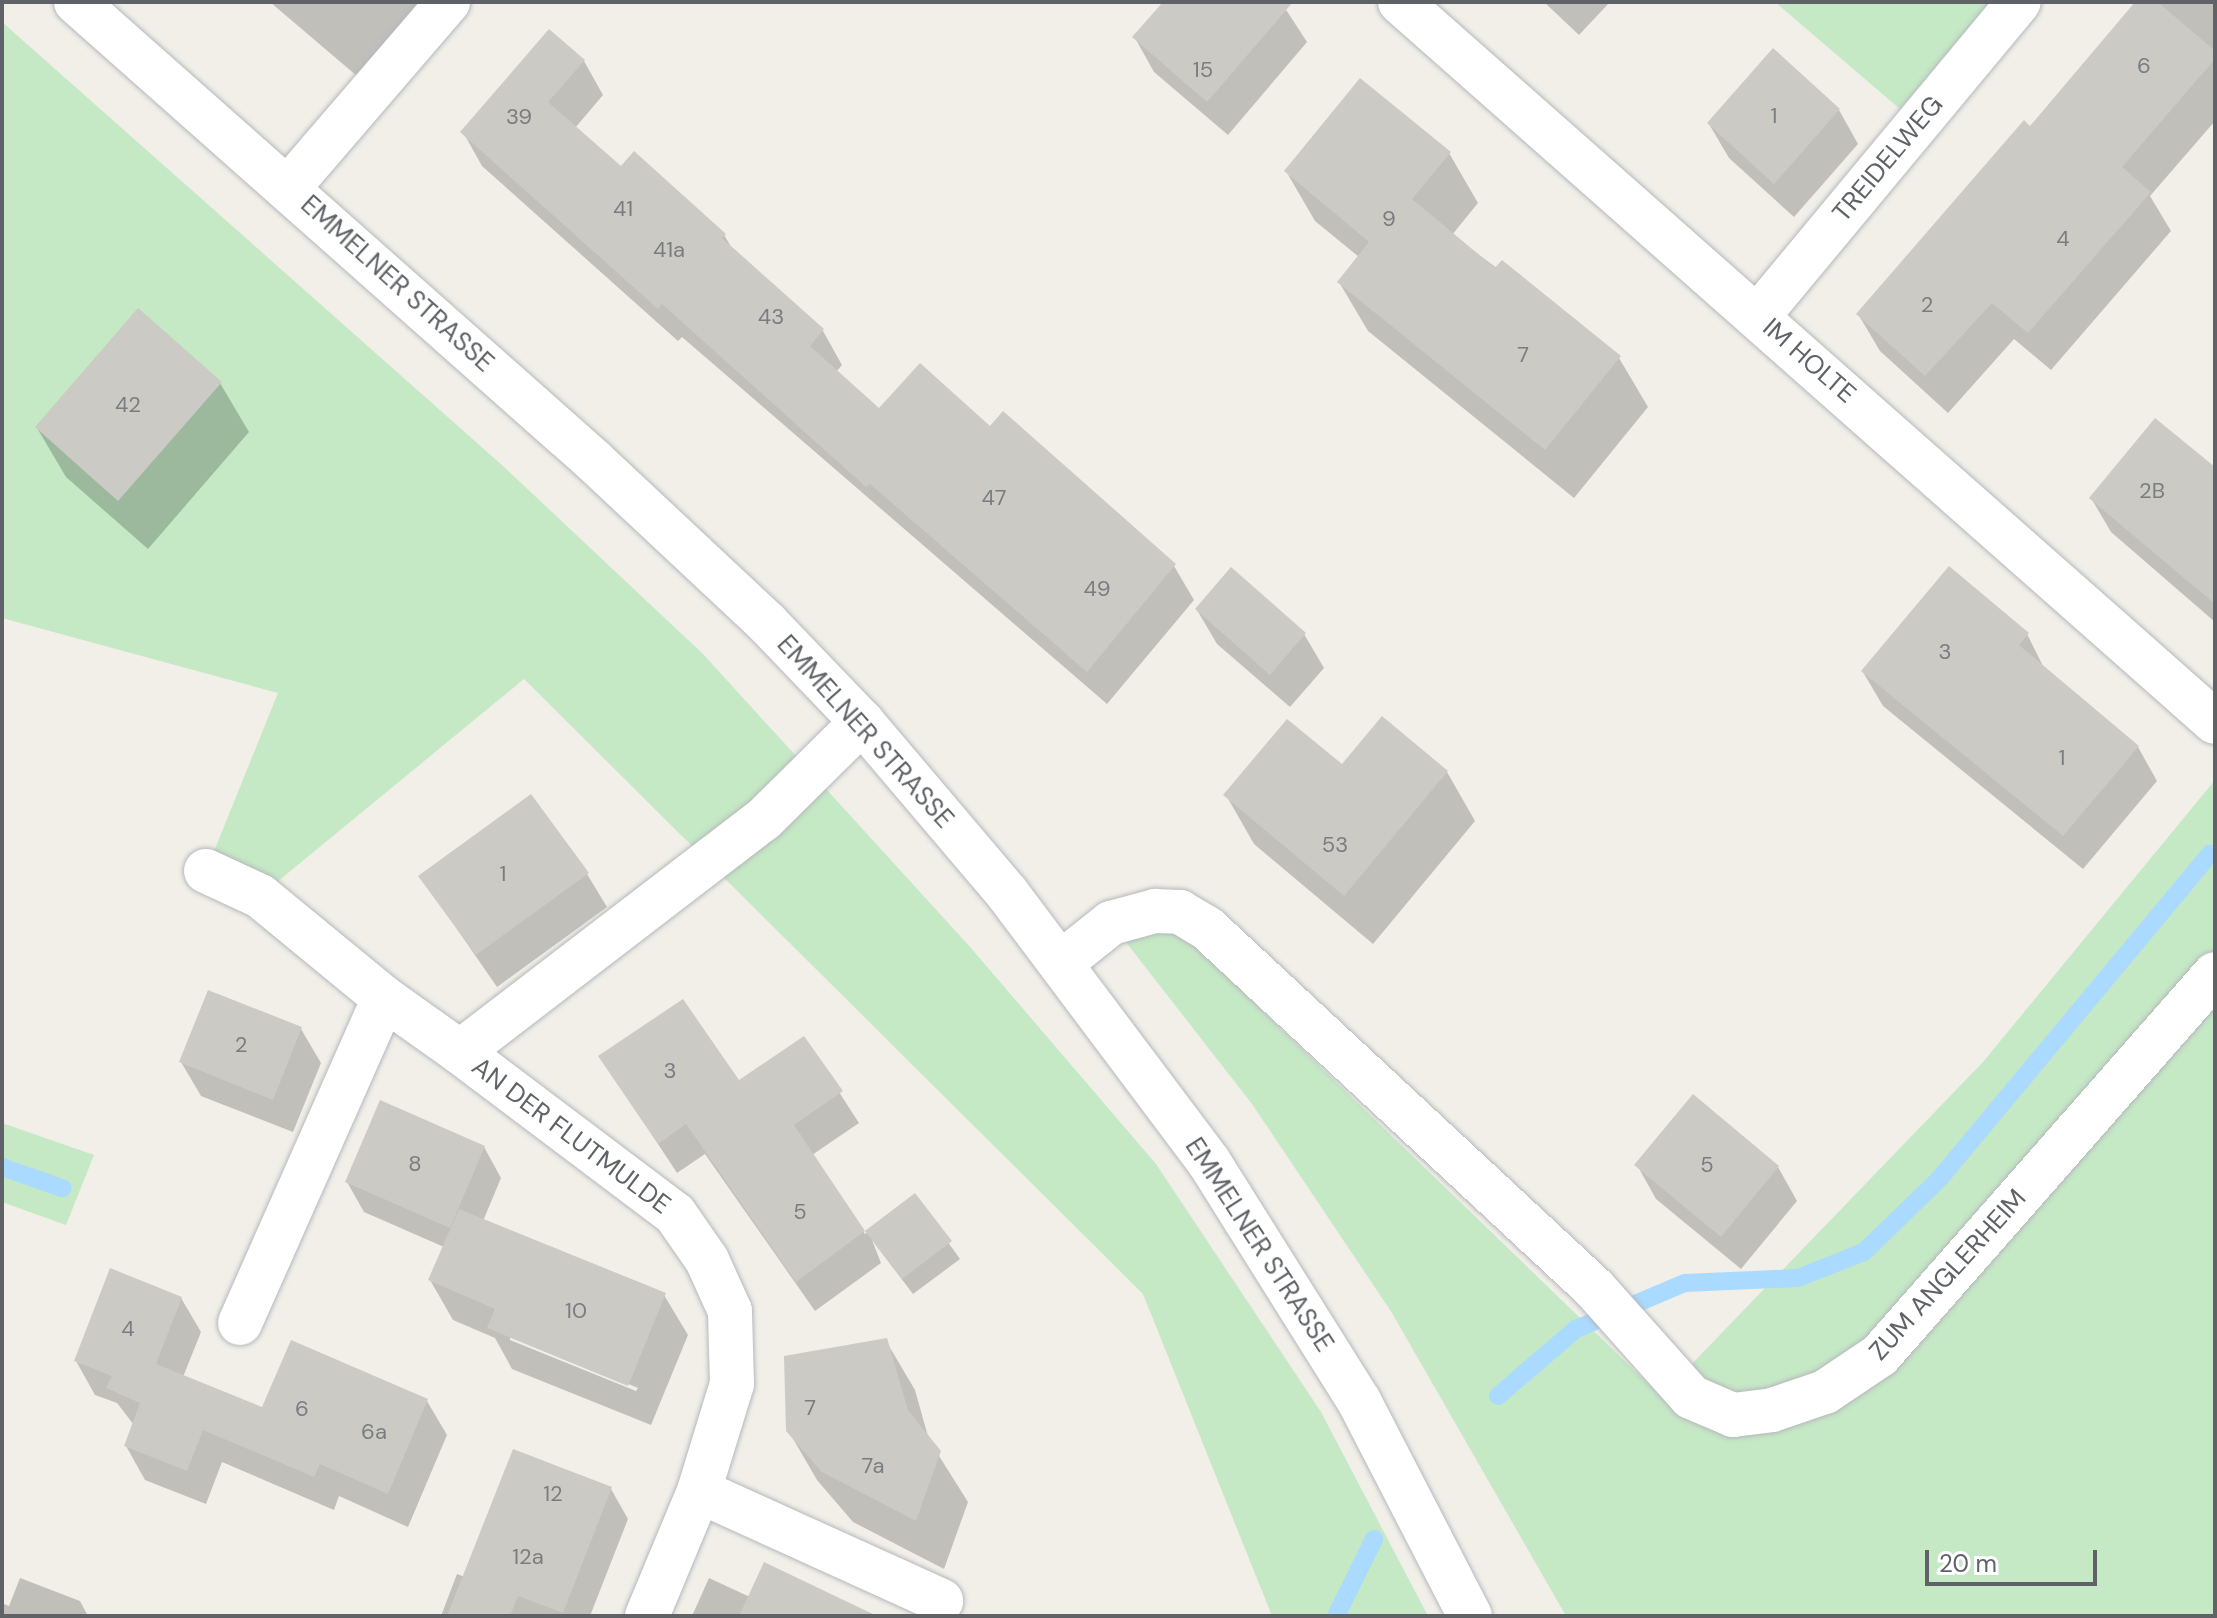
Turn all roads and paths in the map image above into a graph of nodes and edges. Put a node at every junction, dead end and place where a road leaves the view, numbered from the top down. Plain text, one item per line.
1 (76, 2) edge
2 (448, 2) edge
3 (1400, 2) edge
4 (2019, 2) edge
5 (289, 187) junction
6 (1758, 316) junction
7 (862, 722) junction
8 (2215, 722) edge
9 (206, 871) dead end
10 (1062, 962) junction
11 (2215, 974) edge
12 (384, 998) junction
13 (460, 1052) junction
14 (240, 1323) dead end
15 (699, 1491) junction
16 (941, 1601) dead end
17 (647, 1616) edge
18 (1470, 1616) edge

1 - 5 street, EMMELNER STRASSE
2 - 5 street
3 - 6 street, IM HOLTE
4 - 6 street, TREIDELWEG
5 - 7 street, EMMELNER STRASSE
6 - 8 street, IM HOLTE
7 - 10 street, EMMELNER STRASSE
7 - 13 street, AN DER FLUTMULDE
9 - 12 street, AN DER FLUTMULDE
10 - 11 street, ZUM ANGLERHEIM
10 - 18 street, EMMELNER STRASSE
12 - 13 street, AN DER FLUTMULDE
12 - 14 street
13 - 15 street, AN DER FLUTMULDE
15 - 16 street
15 - 17 street, AN DER FLUTMULDE

